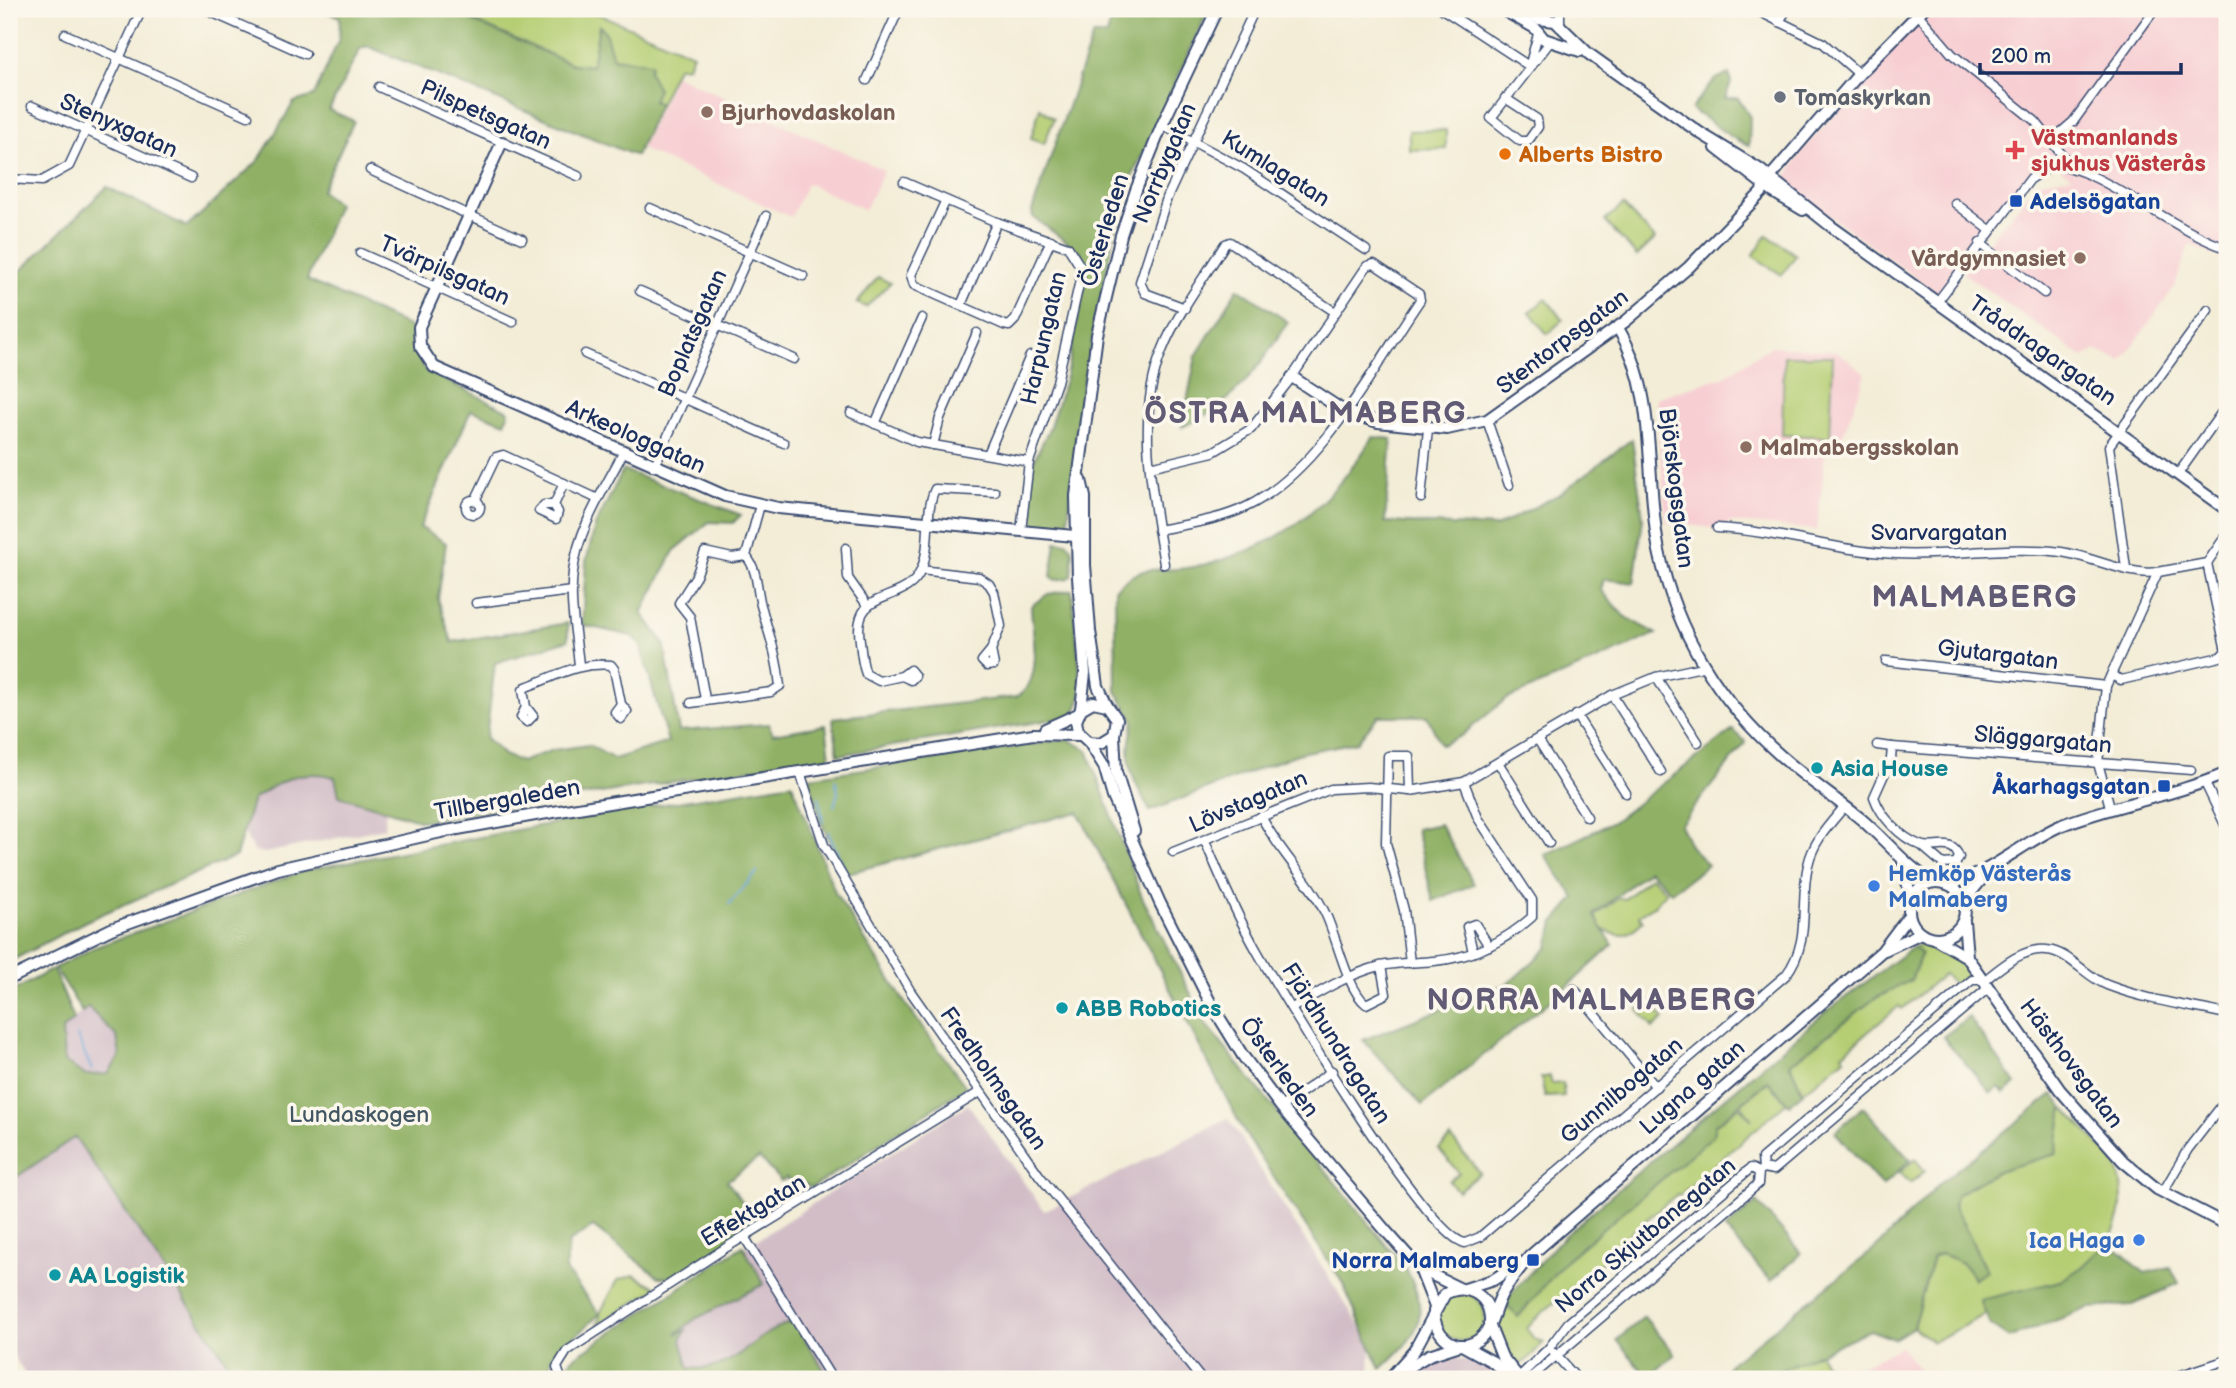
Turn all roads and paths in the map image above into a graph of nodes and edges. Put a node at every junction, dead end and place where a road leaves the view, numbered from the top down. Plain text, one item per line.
1 (142, 9) edge
2 (204, 9) edge
3 (899, 9) edge
4 (1217, 9) edge
5 (1442, 9) edge
6 (1501, 9) edge
7 (1520, 9) edge
8 (1558, 9) edge
9 (1754, 9) edge
10 (1787, 9) edge
11 (2155, 9) edge
12 (1254, 11) dead end
13 (1920, 11) edge
14 (1779, 22) junction
15 (1540, 25) junction
16 (1561, 29) junction
17 (65, 34) dead end
18 (1551, 42) junction
19 (305, 54) dead end
20 (1589, 54) junction
21 (120, 59) junction
22 (1529, 66) junction
23 (1859, 74) junction
24 (867, 80) dead end
25 (379, 87) dead end
26 (1505, 98) junction
27 (32, 106) dead end
28 (248, 116) dead end
29 (1162, 125) junction
30 (87, 131) junction
31 (1192, 139) junction
32 (502, 142) junction
33 (2053, 143) junction
34 (2054, 165) junction
35 (2071, 166) junction
36 (370, 170) dead end
37 (578, 176) dead end
38 (191, 178) dead end
39 (9, 179) edge
40 (1767, 181) junction
41 (904, 182) dead end
42 (945, 202) junction
43 (1955, 203) dead end
44 (650, 208) dead end
45 (469, 215) junction
46 (766, 216) dead end
47 (997, 222) junction
48 (1990, 230) junction
49 (523, 239) dead end
50 (1051, 240) junction
51 (1980, 243) junction
52 (2227, 248) edge
53 (1366, 250) dead end
54 (749, 252) junction
55 (360, 253) dead end
56 (803, 276) dead end
57 (436, 288) junction
58 (640, 291) dead end
59 (2044, 292) dead end
60 (1938, 302) junction
61 (961, 305) junction
62 (1185, 309) junction
63 (2208, 310) dead end
64 (1335, 312) junction
65 (922, 318) dead end
66 (513, 322) dead end
67 (717, 325) junction
68 (1618, 328) junction
69 (977, 333) dead end
70 (585, 354) dead end
71 (1030, 356) dead end
72 (794, 359) dead end
73 (1292, 377) junction
74 (684, 398) junction
75 (2227, 405) edge
76 (1344, 411) junction
77 (852, 413) dead end
78 (1487, 420) junction
79 (875, 424) junction
80 (1428, 429) junction
81 (2122, 432) junction
82 (784, 443) dead end
83 (933, 445) junction
84 (623, 453) junction
85 (988, 454) junction
86 (1029, 462) junction
87 (654, 467) junction
88 (1150, 467) junction
89 (2178, 474) junction
90 (564, 483) junction
91 (1509, 485) dead end
92 (995, 492) dead end
93 (1421, 498) dead end
94 (598, 499) junction
95 (475, 501) dead end
96 (554, 505) dead end
97 (760, 505) junction
98 (2227, 510) edge
99 (930, 523) junction
100 (1717, 528) dead end
101 (1158, 530) junction
102 (1021, 531) junction
103 (2227, 534) edge
104 (1080, 537) junction
105 (846, 548) dead end
106 (746, 556) junction
107 (2207, 563) junction
108 (1164, 564) dead end
109 (2126, 568) junction
110 (921, 570) junction
111 (2158, 572) junction
112 (572, 591) junction
113 (476, 603) dead end
114 (867, 605) junction
115 (991, 650) dead end
116 (2226, 651) edge
117 (1886, 661) dead end
118 (579, 665) junction
119 (1702, 667) junction
120 (2110, 675) junction
121 (902, 676) dead end
122 (1656, 677) junction
123 (2106, 686) junction
124 (1612, 695) junction
125 (705, 699) junction
126 (691, 703) dead end
127 (621, 704) dead end
128 (1107, 705) junction
129 (526, 707) dead end
130 (1080, 712) junction
131 (1576, 715) junction
132 (1033, 734) junction
133 (1114, 735) junction
134 (1085, 739) junction
135 (1538, 740) junction
136 (1698, 742) dead end
137 (1877, 745) dead end
138 (1892, 747) junction
139 (2098, 763) junction
140 (1499, 764) junction
141 (2191, 770) dead end
142 (800, 772) junction
143 (1661, 772) dead end
144 (2227, 773) edge
145 (1464, 782) junction
146 (2205, 783) junction
147 (1388, 791) junction
148 (1410, 791) junction
149 (1626, 793) dead end
150 (1845, 806) junction
151 (2110, 807) junction
152 (1261, 816) junction
153 (1587, 817) dead end
154 (2227, 829) edge
155 (1205, 841) junction
156 (1549, 843) dead end
157 (1922, 846) dead end
158 (1173, 852) dead end
159 (1902, 859) junction
160 (1144, 864) junction
161 (1993, 866) junction
162 (1933, 882) junction
163 (1947, 884) junction
164 (1911, 900) junction
165 (1965, 906) junction
166 (1909, 915) junction
167 (1964, 920) junction
168 (1921, 933) junction
169 (1934, 938) junction
170 (1489, 946) junction
171 (1882, 951) junction
172 (1473, 953) junction
173 (1968, 957) junction
174 (1410, 963) junction
175 (1381, 966) junction
176 (1349, 975) junction
177 (9, 979) edge
178 (1985, 980) junction
179 (1574, 989) dead end
180 (1292, 1008) junction
181 (2222, 1013) dead end
182 (1886, 1052) junction
183 (1897, 1065) junction
184 (1332, 1071) junction
185 (1656, 1087) junction
186 (980, 1092) junction
187 (2227, 1099) edge
188 (1281, 1107) junction
189 (1801, 1126) junction
190 (1811, 1138) junction
191 (2162, 1192) junction
192 (2227, 1225) edge
193 (745, 1238) junction
194 (1664, 1242) junction
195 (1466, 1243) joint
196 (1674, 1255) junction
197 (1530, 1256) junction
198 (1420, 1269) junction
199 (1463, 1289) junction
200 (1435, 1309) junction
201 (1490, 1323) junction
202 (1461, 1345) junction
203 (1549, 1348) junction
204 (1556, 1355) junction
205 (2227, 1360) edge
206 (561, 1379) edge
207 (832, 1379) edge
208 (1201, 1379) edge
209 (1389, 1379) edge
210 (1519, 1379) edge
211 (1577, 1379) edge
212 (2169, 1379) edge

1 - 21 street
2 - 19 street
3 - 24 street
4 - 29 main road, Österleden
5 - 22 street
6 - 15 main road, Tråddragargatan
7 - 15 main road, Tråddragargatan
8 - 15 street
8 - 16 street
9 - 14 street
10 - 14 street
11 - 33 street
12 - 31 street, Norrbygatan
13 - 23 main road, Stentorpsgatan
13 - 33 street
14 - 23 street
15 - 16 main road, Tråddragargatan
15 - 18 main road, Tråddragargatan
15 - 22 street
16 - 18 main road
16 - 20 main road, Tråddragargatan
17 - 21 street
18 - 20 main road, Tråddragargatan
18 - 22 street
20 - 40 main road, Tråddragargatan
21 - 28 street
21 - 30 street
22 - 26 street
23 - 40 main road, Stentorpsgatan
25 - 32 street, Pilspetsgatan
26 - 26 street
27 - 30 street, Stenyxgatan
29 - 31 street, Kumlagatan
29 - 104 main road, Österleden
30 - 38 street, Stenyxgatan
30 - 39 street
31 - 53 street, Kumlagatan
31 - 62 street, Norrbygatan
32 - 37 street, Pilspetsgatan
32 - 45 main road, Arkeologgatan
33 - 34 street
33 - 35 street
34 - 35 street
34 - 48 street
35 - 52 street
36 - 45 street
40 - 60 main road, Tråddragargatan
40 - 68 main road, Stentorpsgatan
41 - 42 street, Harpungatan
42 - 47 street, Harpungatan
42 - 61 street
43 - 48 street
44 - 54 street
45 - 49 street
45 - 57 main road, Arkeologgatan
46 - 54 street, Boplatsgatan
47 - 50 street, Harpungatan
47 - 61 street
48 - 51 street
50 - 61 street
50 - 86 street, Harpungatan
51 - 59 street, Tråddragargatan
51 - 60 street
54 - 56 street
54 - 67 street, Boplatsgatan
55 - 57 street, Tvärpilsgatan
57 - 66 street, Tvärpilsgatan
57 - 84 main road, Arkeologgatan
58 - 67 street
60 - 81 main road, Tråddragargatan
62 - 64 street
62 - 88 street
63 - 81 street
64 - 73 street
64 - 76 street
65 - 79 street
67 - 72 street
67 - 74 street, Boplatsgatan
68 - 78 main road, Stentorpsgatan
68 - 119 main road, Björskogsgatan
69 - 83 street
70 - 74 street
71 - 85 street
73 - 76 main road, Stentorpsgatan
73 - 88 street
74 - 82 street
74 - 87 street, Boplatsgatan
75 - 89 street
76 - 80 main road, Stentorpsgatan
76 - 101 street
77 - 79 street
78 - 80 main road, Stentorpsgatan
78 - 91 street
79 - 83 street
80 - 93 street
81 - 89 main road, Tråddragargatan
81 - 109 street
83 - 85 street
84 - 87 main road, Arkeologgatan
84 - 94 street
85 - 86 street
86 - 102 street, Harpungatan
87 - 97 main road, Arkeologgatan
88 - 101 street
89 - 98 main road, Tråddragargatan
90 - 94 street
90 - 95 street
90 - 96 street
92 - 99 street
94 - 112 street
97 - 99 main road, Arkeologgatan
97 - 106 street
99 - 102 main road, Arkeologgatan
99 - 110 street
100 - 109 street, Svarvargatan
101 - 108 street
102 - 104 main road, Arkeologgatan
103 - 107 street
104 - 128 main road, Österleden
104 - 130 main road, Österleden
105 - 114 street
106 - 125 street
106 - 125 street
107 - 111 street, Svarvargatan
107 - 116 street
109 - 111 street, Svarvargatan
110 - 114 street
110 - 115 street
111 - 120 street
112 - 113 street
112 - 118 street
114 - 121 street
116 - 120 street
117 - 123 street, Gjutargatan
118 - 127 street
118 - 129 street
119 - 122 street, Lövstagatan
119 - 150 main road, Björskogsgatan
120 - 123 street
122 - 124 street, Lövstagatan
122 - 136 street
123 - 139 street
124 - 131 street, Lövstagatan
124 - 143 street
125 - 126 street
128 - 130 main road
128 - 133 main road
130 - 132 main road, Tillbergaleden
130 - 134 main road
131 - 135 street, Lövstagatan
131 - 149 street
132 - 134 main road, Tillbergaleden
132 - 142 main road, Tillbergaleden
133 - 134 main road
133 - 160 main road, Österleden
134 - 160 main road, Österleden
135 - 140 street, Lövstagatan
135 - 153 street
137 - 138 street, Släggargatan
138 - 139 street, Släggargatan
138 - 157 street
139 - 141 street, Släggargatan
139 - 151 street
140 - 145 street, Lövstagatan
140 - 156 street
142 - 177 main road, Tillbergaleden
142 - 186 street, Fredholmsgatan
144 - 146 main road
145 - 148 street, Lövstagatan
145 - 170 street
146 - 151 main road
146 - 154 street
147 - 148 street, Lövstagatan
147 - 148 street
147 - 152 street, Lövstagatan
147 - 174 street
150 - 159 main road, Björskogsgatan
150 - 185 street, Gunnilbogatan
151 - 161 main road
152 - 155 street, Lövstagatan
152 - 176 street
155 - 158 street, Lövstagatan
155 - 180 street, Fjärdhundragatan
159 - 162 main road, Björskogsgatan
159 - 164 main road
160 - 188 main road, Österleden
161 - 163 main road
161 - 165 main road
162 - 163 main road
162 - 164 main road
163 - 165 main road
164 - 166 main road
165 - 167 main road
166 - 168 main road
166 - 171 main road, Lugna gatan
167 - 169 main road
167 - 173 main road
168 - 169 main road
168 - 171 main road, Lugna gatan
169 - 173 main road, Hästhovsgatan
170 - 172 street
170 - 172 street
171 - 197 main road, Lugna gatan
172 - 174 street
173 - 178 main road, Hästhovsgatan
174 - 175 street
175 - 176 street
175 - 176 street
176 - 180 street
178 - 181 street
178 - 182 street
178 - 183 street
178 - 191 main road, Hästhovsgatan
179 - 185 street
180 - 184 street, Fjärdhundragatan
182 - 183 street
182 - 189 street
183 - 190 street
184 - 188 street
184 - 195 street, Fjärdhundragatan
185 - 195 street, Gunnilbogatan
186 - 193 street, Effektgatan
186 - 208 street, Fredholmsgatan
187 - 191 street
188 - 198 main road, Österleden
189 - 190 street
189 - 190 street
191 - 192 main road, Hästhovsgatan
193 - 206 street, Effektgatan
193 - 207 street
194 - 196 street
194 - 196 street, Norra Skjutbanegatan
194 - 203 street, Norra Skjutbanegatan
196 - 204 street, Norra Skjutbanegatan
197 - 199 main road, Lugna gatan
197 - 201 main road, Lugna gatan
198 - 199 main road, Österleden
198 - 200 main road, Österleden
199 - 200 main road
199 - 201 main road
200 - 202 main road
200 - 209 main road
201 - 202 main road
201 - 210 main road
202 - 209 main road
202 - 210 main road
203 - 204 street
203 - 210 street, Norra Skjutbanegatan
204 - 210 street, Norra Skjutbanegatan
204 - 211 street
205 - 212 street

